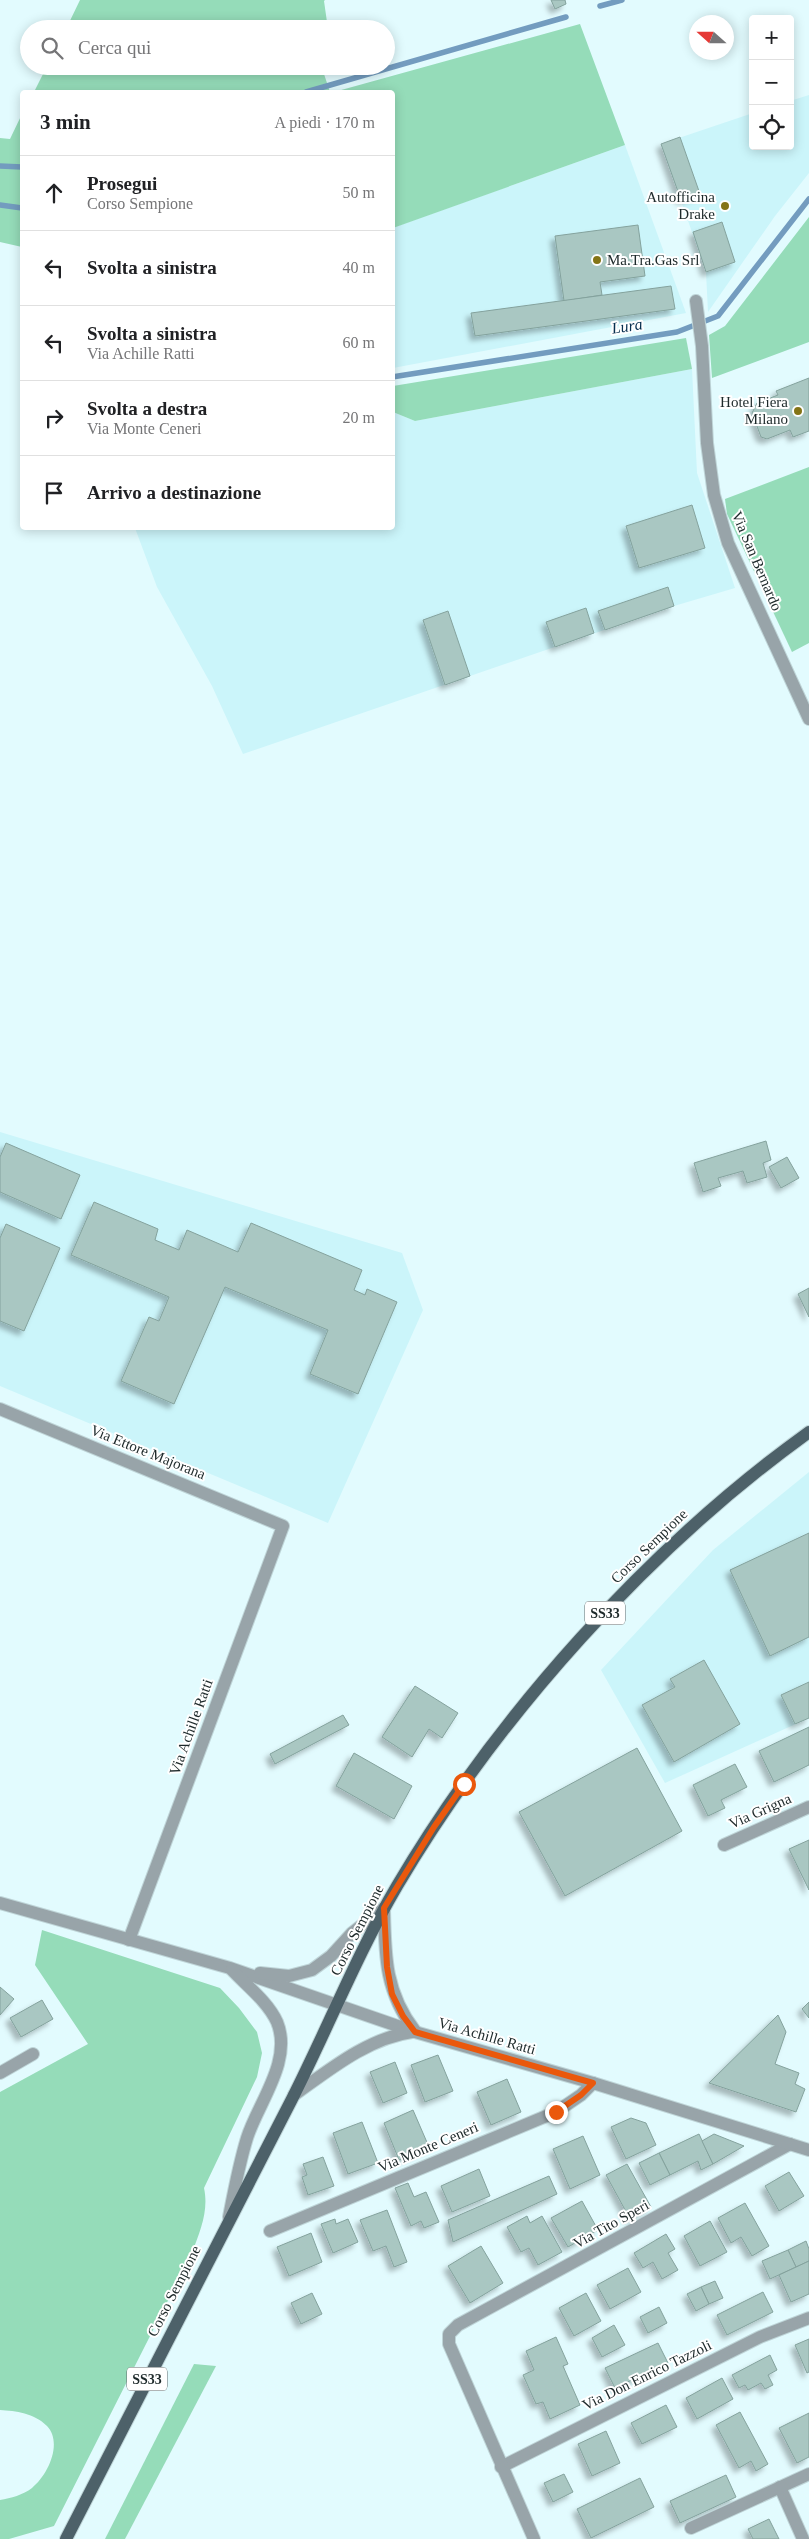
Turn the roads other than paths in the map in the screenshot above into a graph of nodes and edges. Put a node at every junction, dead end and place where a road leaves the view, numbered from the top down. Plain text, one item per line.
1 (696, 301) dead end
2 (809, 719) edge
3 (0, 1409) edge
4 (809, 1432) edge
5 (283, 1526) joint
6 (809, 1807) edge
7 (724, 1845) dead end
8 (0, 1903) edge
9 (384, 1908) junction
10 (129, 1940) junction
11 (230, 1968) junction
12 (338, 2006) junction
13 (415, 2032) junction
14 (33, 2054) dead end
15 (0, 2073) edge
16 (593, 2083) junction
17 (294, 2094) junction
18 (790, 2144) junction
19 (809, 2150) edge
20 (228, 2219) junction
21 (270, 2231) dead end
22 (809, 2318) edge
23 (501, 2467) junction
24 (809, 2474) edge
25 (780, 2487) junction
26 (691, 2528) dead end
27 (66, 2539) edge
28 (534, 2539) edge
29 (803, 2539) edge

1 - 2 street, Via San Bernardo
3 - 5 street, Via Ettore Majorana
4 - 9 main road, Corso Sempione / SS33
5 - 10 street, Via Achille Ratti
6 - 7 street, Via Grigna
8 - 10 street, Via Achille Ratti
9 - 11 street
9 - 12 main road, Corso Sempione / SS33
9 - 13 street
10 - 11 street, Via Achille Ratti
11 - 12 street, Via Achille Ratti
11 - 20 street
12 - 13 street, Via Achille Ratti
12 - 17 main road, Corso Sempione / SS33
13 - 16 street, Via Achille Ratti
13 - 17 street
14 - 15 street
16 - 18 street, Via Achille Ratti
16 - 21 street, Via Monte Ceneri
17 - 20 main road, Corso Sempione / SS33
18 - 19 street, Via Achille Ratti
18 - 23 street, Via Tito Speri
20 - 27 main road, Corso Sempione / SS33
22 - 23 street, Via Don Enrico Tazzoli
23 - 28 street
24 - 25 street
25 - 26 street
25 - 29 street

